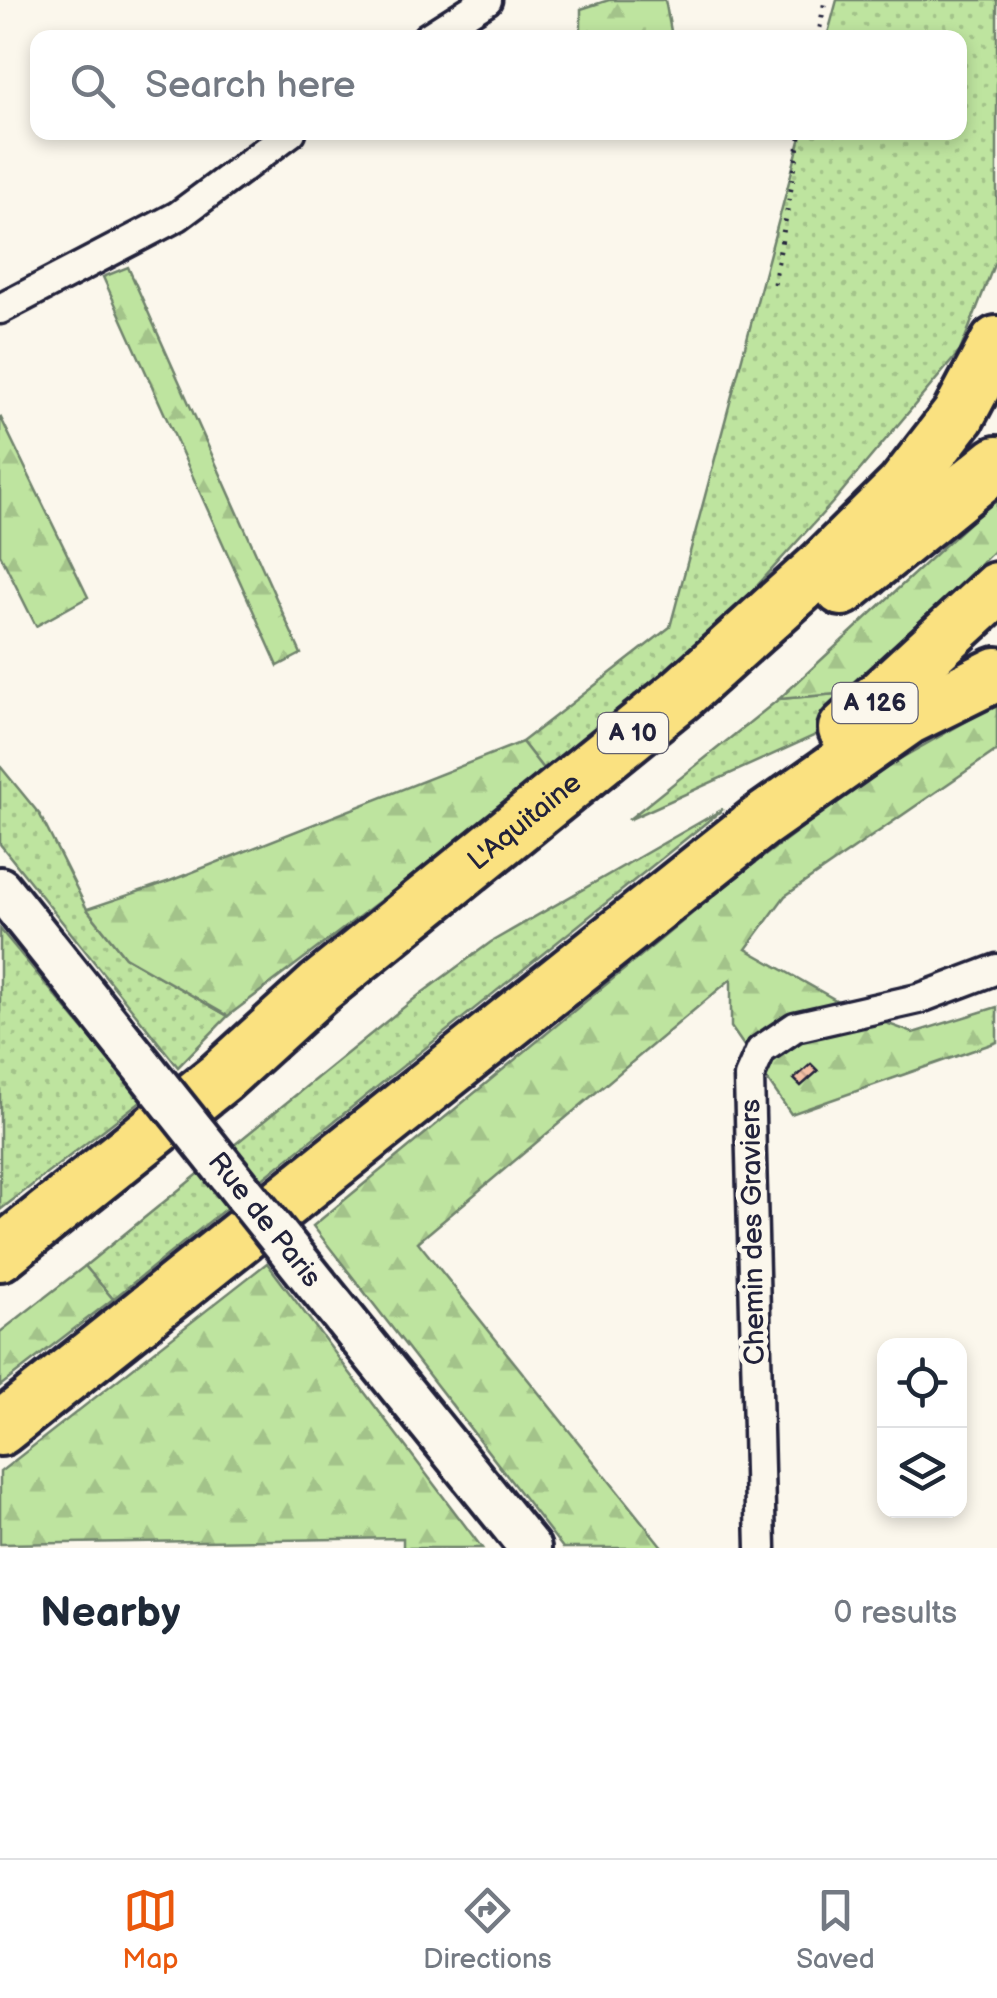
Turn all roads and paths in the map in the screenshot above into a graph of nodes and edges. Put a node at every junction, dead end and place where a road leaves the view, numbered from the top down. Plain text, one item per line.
1 (487, 0) edge
2 (825, 0) edge
3 (440, 30) edge
4 (819, 30) edge
5 (280, 140) edge
6 (800, 140) edge
7 (774, 284) dead end
8 (0, 309) edge
9 (997, 343) edge
10 (997, 463) edge
11 (997, 589) edge
12 (997, 674) edge
13 (760, 822) junction
14 (0, 888) edge
15 (997, 969) edge
16 (220, 1077) junction
17 (0, 1254) edge
18 (0, 1429) edge
19 (530, 1548) edge
20 (761, 1548) edge

1 - 3 street
2 - 4 path
5 - 8 street
6 - 7 path
9 - 16 highway, L'Aquitaine / A 10
10 - 16 highway
11 - 13 highway, A 126
12 - 13 highway
13 - 18 highway
14 - 19 street, Rue de Paris, bridge
15 - 20 street, Chemin des Graviers
16 - 17 highway, L'Aquitaine / A 10

